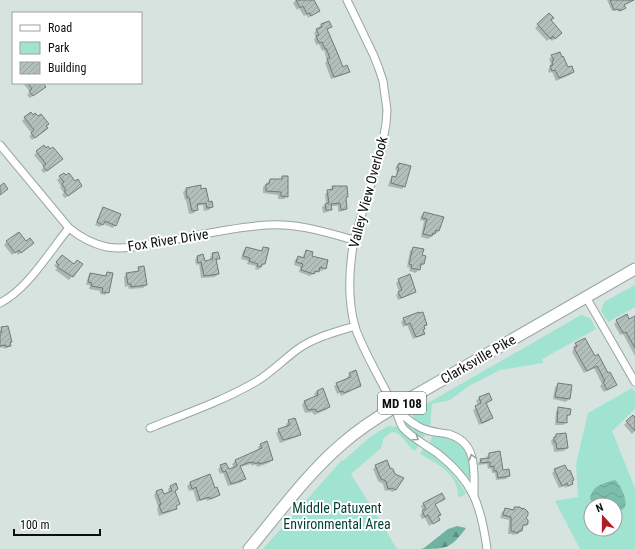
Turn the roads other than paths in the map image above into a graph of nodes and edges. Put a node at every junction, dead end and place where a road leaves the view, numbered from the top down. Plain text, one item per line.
1 (347, 0) edge
2 (0, 145) edge
3 (69, 228) junction
4 (354, 240) junction
5 (635, 269) edge
6 (586, 297) junction
7 (0, 303) edge
8 (355, 326) junction
9 (635, 382) edge
10 (395, 407) junction
11 (150, 428) dead end
12 (474, 495) junction
13 (249, 549) edge
14 (487, 549) edge

1 - 4 street, Valley View Overlook
2 - 3 street, Fox River Drive
3 - 4 street, Fox River Drive
3 - 7 street
4 - 8 street, Valley View Overlook
5 - 6 main road, Clarksville Pike / MD 108
6 - 9 street
6 - 10 main road, Clarksville Pike / MD 108
8 - 10 street, Valley View Overlook
8 - 11 street
10 -> 12 street
12 -> 10 street
10 - 13 main road, Clarksville Pike / MD 108
12 - 14 street

